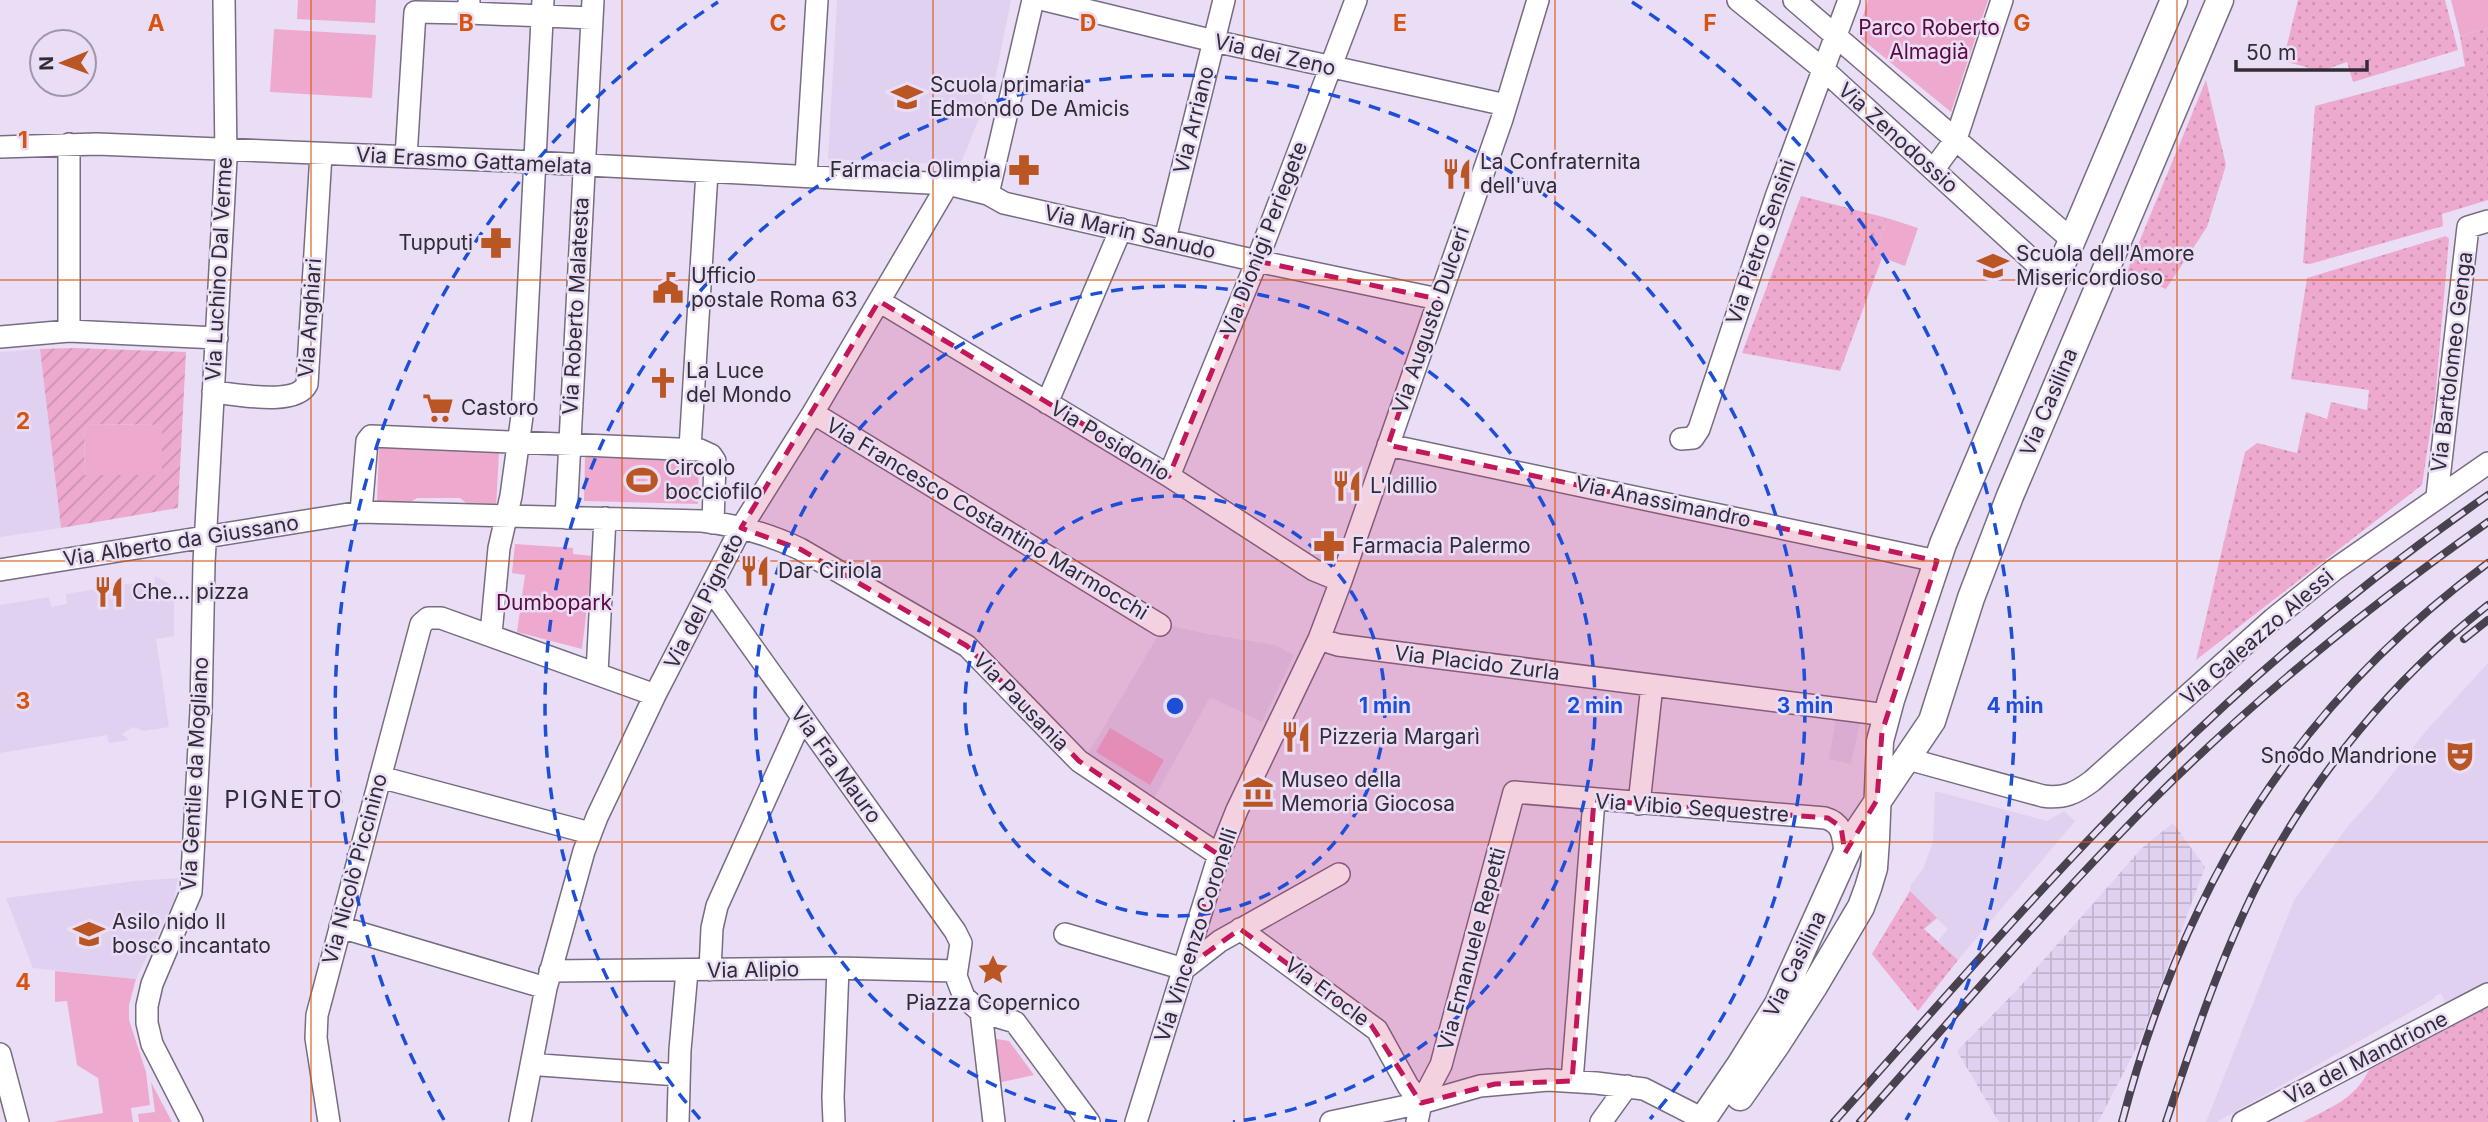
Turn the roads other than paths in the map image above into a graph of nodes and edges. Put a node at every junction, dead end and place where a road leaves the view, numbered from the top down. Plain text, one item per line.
1 (224, 0) edge
2 (817, 0) edge
3 (1033, 0) edge
4 (1045, 0) edge
5 (1224, 0) edge
6 (1356, 0) edge
7 (1538, 0) edge
8 (1738, 0) edge
9 (1794, 0) edge
10 (1849, 0) edge
11 (2002, 0) edge
12 (2174, 0) edge
13 (2220, 0) edge
14 (468, 7) edge
15 (542, 8) edge
16 (593, 9) edge
17 (1837, 36) junction
18 (1214, 41) junction
19 (1329, 67) junction
20 (1823, 69) junction
21 (1506, 105) junction
22 (1956, 139) junction
23 (69, 144) junction
24 (0, 147) edge
25 (225, 149) junction
26 (321, 154) junction
27 (406, 157) junction
28 (534, 163) junction
29 (584, 166) junction
30 (1934, 169) junction
31 (706, 172) junction
32 (806, 176) junction
33 (948, 184) junction
34 (988, 194) junction
35 (2478, 224) edge
36 (1121, 229) junction
37 (1164, 239) junction
38 (2071, 239) junction
39 (1257, 261) junction
40 (2054, 280) junction
41 (1438, 299) junction
42 (879, 301) junction
43 (69, 331) junction
44 (0, 337) edge
45 (217, 338) junction
46 (213, 392) junction
47 (1047, 403) junction
48 (813, 413) junction
49 (1681, 439) dead end
50 (518, 443) junction
51 (569, 444) junction
52 (1388, 445) junction
53 (690, 448) junction
54 (2488, 463) edge
55 (1169, 476) junction
56 (2437, 496) junction
57 (362, 512) junction
58 (506, 515) junction
59 (566, 518) junction
60 (605, 519) junction
61 (713, 523) junction
62 (741, 528) junction
63 (206, 537) junction
64 (1937, 561) junction
65 (0, 570) edge
66 (1341, 581) junction
67 (710, 588) junction
68 (1160, 625) dead end
69 (491, 634) junction
70 (1319, 639) junction
71 (597, 673) junction
72 (1652, 685) junction
73 (655, 695) junction
74 (1887, 715) junction
75 (802, 718) junction
76 (1908, 759) junction
77 (380, 777) junction
78 (1514, 792) joint
79 (1594, 800) junction
80 (1877, 800) junction
81 (1639, 804) junction
82 (590, 833) junction
83 (1845, 853) junction
84 (1219, 855) junction
85 (1339, 874) dead end
86 (340, 927) junction
87 (1240, 929) junction
88 (1066, 934) dead end
89 (838, 968) junction
90 (1184, 969) junction
91 (687, 971) junction
92 (710, 971) junction
93 (956, 971) junction
94 (548, 979) junction
95 (2488, 994) edge
96 (981, 1012) junction
97 (0, 1054) edge
98 (541, 1065) dead end
99 (678, 1075) junction
100 (1572, 1081) junction
101 (1627, 1086) junction
102 (1419, 1113) edge
103 (1708, 1121) edge
104 (19, 1122) edge
105 (192, 1122) edge
106 (329, 1122) edge
107 (520, 1122) edge
108 (678, 1122) edge
109 (834, 1122) edge
110 (994, 1122) edge
111 (1089, 1122) edge
112 (1136, 1122) edge
113 (1331, 1122) edge
114 (1601, 1122) edge
115 (2243, 1122) edge

1 - 25 street, Via Luchino Dal Verme
2 - 32 street
3 - 34 street
4 - 18 street, Via dei Zeno
5 - 18 street, Via Arriano
6 - 19 street, Via Dionigi Periegete
7 - 21 street, Via Augusto Dulceri
8 - 20 street, Via Zenodossio
9 - 17 street, Via Zenodossio
10 - 17 street, Via Pietro Sensini
11 - 22 street
12 - 38 main road, Via Casilina
13 - 76 main road, Via Casilina
14 - 15 street
14 - 27 street
15 - 16 street
15 - 28 street
16 - 29 street, Via Roberto Malatesta
17 - 20 street, Via Pietro Sensini
17 - 22 street, Via Zenodossio
18 - 19 street, Via dei Zeno
18 - 37 street, Via Arriano
19 - 21 street, Via dei Zeno
19 - 39 street, Via Dionigi Periegete
20 - 30 street, Via Zenodossio
20 - 49 street, Via Pietro Sensini
21 - 41 street, Via Augusto Dulceri
22 - 30 street
22 - 38 street, Via Zenodossio
23 - 24 street, Via Erasmo Gattamelata
23 - 25 street, Via Erasmo Gattamelata
23 - 43 street
25 - 26 street, Via Erasmo Gattamelata
25 - 45 street, Via Luchino Dal Verme
26 - 27 street, Via Erasmo Gattamelata
26 - 46 street, Via Anghiari
27 - 28 street, Via Erasmo Gattamelata
28 - 29 street, Via Erasmo Gattamelata
28 - 50 street
29 - 31 street, Via Erasmo Gattamelata
29 - 51 street, Via Roberto Malatesta
30 - 40 street, Via Zenodossio
31 - 32 street, Via Erasmo Gattamelata
31 - 53 street
32 - 33 street, Via Erasmo Gattamelata
33 - 34 street
33 - 42 street, Via del Pigneto
34 - 36 street, Via Marin Sanudo
35 - 56 street, Via Bartolomeo Genga
36 - 37 street, Via Marin Sanudo
36 - 47 street
37 - 39 street, Via Marin Sanudo
38 - 40 main road, Via Casilina
39 - 41 street, Via Marin Sanudo
39 - 55 street, Via Dionigi Periegete
40 - 64 main road, Via Casilina
41 - 52 street, Via Augusto Dulceri
42 - 47 street, Via Posidonio
42 - 48 street, Via del Pigneto
43 - 44 street
43 - 45 street
45 - 46 street, Via Luchino Dal Verme
46 - 63 street, Via Luchino Dal Verme
47 - 55 street, Via Posidonio
48 - 62 street, Via del Pigneto
48 - 68 street, Via Francesco Costantino Marmocchi
50 - 51 street
50 - 57 street
50 - 58 street
51 - 53 street
51 - 59 street, Via Roberto Malatesta
52 - 64 street, Via Anassimandro
52 - 66 street, Via Augusto Dulceri
53 - 61 street
54 - 56 street, Via Galeazzo Alessi
55 - 66 street, Via Posidonio
56 - 76 street, Via Galeazzo Alessi
57 - 58 street, Via Alberto da Giussano
57 - 63 street, Via Alberto da Giussano
58 - 59 street, Via Alberto da Giussano
58 - 69 street
59 - 60 street, Via Pausania
60 - 61 street, Via Pausania
60 - 71 street
61 - 62 street, Via Pausania
62 - 67 street, Via del Pigneto
62 - 84 street, Via Pausania
63 - 65 street, Via Alberto da Giussano
63 - 105 street, Via Gentile da Mogliano
64 - 74 main road, Via Casilina
66 - 70 street, Via Augusto Dulceri
67 - 73 street, Via del Pigneto
67 - 75 street, Via Fra Mauro
69 - 71 street
69 - 77 street, Via Nicolò Piccinino
70 - 72 street, Via Placido Zurla
70 - 84 street, Via Vincenzo Coronelli
71 - 73 street
72 - 74 street, Via Placido Zurla
72 - 81 street
73 - 82 street, Via del Pigneto
74 - 80 main road, Via Casilina
75 - 92 street
75 - 93 street, Via Fra Mauro
76 - 80 main road, Via Casilina
77 - 82 street
77 - 86 street, Via Nicolò Piccinino
78 - 79 street, Via Vibio Sequestre
78 - 102 street, Via Emanuele Repetti
79 - 81 street, Via Vibio Sequestre
79 - 100 street
80 - 83 main road, Via Casilina
80 - 103 main road, Via Casilina
81 - 83 street, Via Vibio Sequestre
82 - 94 street, Via del Pigneto
83 - 103 main road, Via Casilina
84 - 90 street, Via Vincenzo Coronelli
85 - 87 street
86 - 94 street, Via Alipio
86 - 106 street, Via Nicolò Piccinino
87 - 90 street
87 - 102 street, Via Erocle
88 - 90 street
89 - 92 street, Via Alipio
89 - 93 street, Via Alipio
89 - 109 street
90 - 112 street, Via Vincenzo Coronelli
91 - 92 street, Via Alipio
91 - 94 street, Via Alipio
91 - 99 street
93 - 96 street
94 - 107 street, Via del Pigneto
95 - 115 street, Via del Mandrione
96 - 110 street
96 - 111 street
97 - 104 street
98 - 99 street
99 - 108 street
100 - 101 street
100 - 102 street
101 - 103 street
101 - 114 street
102 - 113 street

